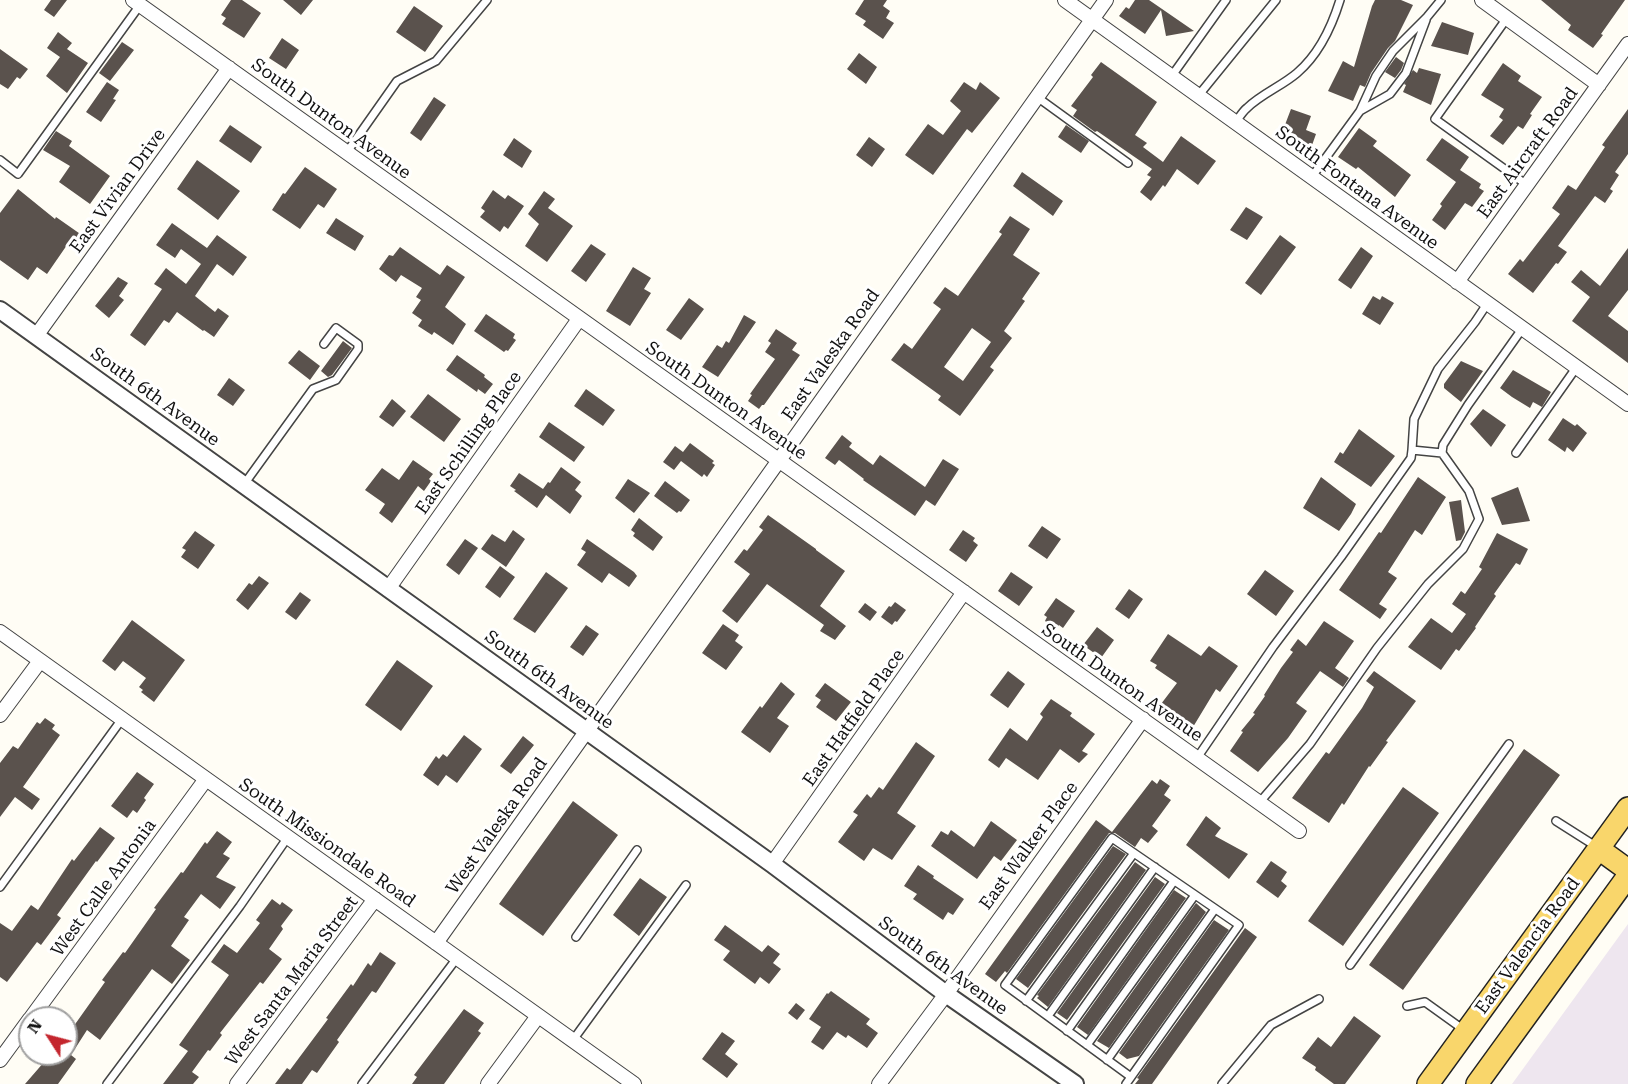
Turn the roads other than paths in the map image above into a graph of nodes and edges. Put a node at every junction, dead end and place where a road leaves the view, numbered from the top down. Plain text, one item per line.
1 (487, 0) edge
2 (1065, 0) edge
3 (1106, 0) edge
4 (1226, 0) edge
5 (1276, 0) edge
6 (1340, 0) edge
7 (1441, 0) edge
8 (1482, 0) edge
9 (137, 2) edge
10 (1427, 17) junction
11 (1507, 18) junction
12 (1092, 20) junction
13 (1628, 44) edge
14 (229, 68) junction
15 (1171, 77) junction
16 (1599, 85) junction
17 (1198, 96) junction
18 (1037, 97) junction
19 (1360, 111) junction
20 (1235, 123) junction
21 (347, 152) junction
22 (0, 160) edge
23 (1128, 163) dead end
24 (1311, 178) junction
25 (1527, 185) junction
26 (1457, 282) junction
27 (1487, 304) junction
28 (0, 310) edge
29 (579, 319) junction
30 (1522, 329) junction
31 (36, 336) junction
32 (324, 344) dead end
33 (1576, 368) junction
34 (1628, 405) edge
35 (1412, 450) junction
36 (1442, 453) junction
37 (1516, 453) dead end
38 (778, 460) junction
39 (243, 486) junction
40 (388, 589) junction
41 (964, 592) junction
42 (0, 632) edge
43 (40, 661) junction
44 (0, 716) edge
45 (122, 719) junction
46 (1143, 720) junction
47 (587, 731) junction
48 (1509, 744) dead end
49 (1197, 758) junction
50 (206, 779) junction
51 (1259, 802) junction
52 (1628, 808) edge
53 (1556, 821) dead end
54 (1299, 831) dead end
55 (288, 837) junction
56 (1599, 849) junction
57 (637, 850) dead end
58 (1134, 853) junction
59 (772, 864) junction
60 (1155, 867) junction
61 (1628, 870) edge
62 (1628, 876) edge
63 (1174, 881) junction
64 (686, 885) dead end
65 (0, 887) edge
66 (1195, 895) junction
67 (375, 899) junction
68 (1215, 909) junction
69 (576, 937) dead end
70 (436, 943) junction
71 (457, 958) junction
72 (1350, 965) dead end
73 (946, 994) junction
74 (1319, 999) dead end
75 (1026, 1001) junction
76 (40, 1006) edge
77 (1407, 1006) dead end
78 (538, 1016) junction
79 (1048, 1016) junction
80 (1067, 1030) junction
81 (1466, 1031) junction
82 (18, 1035) edge
83 (573, 1040) junction
84 (1087, 1045) junction
85 (0, 1060) edge
86 (1107, 1060) junction
87 (1131, 1077) junction
88 (624, 1081) edge
89 (107, 1084) edge
90 (237, 1084) edge
91 (362, 1084) edge
92 (488, 1084) edge
93 (879, 1084) edge
94 (1075, 1084) edge
95 (1126, 1084) edge
96 (1222, 1084) edge
97 (1428, 1084) edge
98 (1477, 1084) edge

1 - 21 lane
2 - 12 street, South Fontana Avenue
3 - 12 street, East Valeska Road
4 - 15 lane
5 - 17 lane
6 - 20 lane
7 - 10 lane
8 - 11 street
9 - 14 street, South Dunton Avenue
9 - 22 lane
10 - 19 lane
10 - 19 lane
11 - 16 street
11 - 25 lane
12 - 15 street, South Fontana Avenue
12 - 18 street, East Valeska Road
13 - 16 street, East Aircraft Road
14 - 21 street, South Dunton Avenue
14 - 31 street, East Vivian Drive
15 - 17 street, South Fontana Avenue
16 - 25 street, East Aircraft Road
17 - 20 street, South Fontana Avenue
18 - 23 lane
18 - 38 street, East Valeska Road
19 - 24 lane
20 - 24 street, South Fontana Avenue
21 - 29 street, South Dunton Avenue
24 - 26 street, South Fontana Avenue
25 - 26 street, East Aircraft Road
26 - 27 street, South Fontana Avenue
27 - 30 street, South Fontana Avenue
27 - 35 lane
28 - 31 street, South 6th Avenue
29 - 38 street, South Dunton Avenue
29 - 40 street, East Schilling Place
30 - 33 street, South Fontana Avenue
30 - 36 lane
31 - 39 street, South 6th Avenue
32 - 39 lane
33 - 34 street, South Fontana Avenue
33 - 37 lane
35 - 36 lane
35 - 49 lane
36 - 51 lane
38 - 41 street, South Dunton Avenue
38 - 47 street, East Valeska Road
39 - 40 street, South 6th Avenue
40 - 47 street, South 6th Avenue
41 - 46 street, South Dunton Avenue
41 - 59 street, East Hatfield Place
42 - 43 street, South Missiondale Road
43 - 44 street
43 - 45 street, South Missiondale Road
45 - 50 street, South Missiondale Road
45 - 65 lane
46 - 49 street, South Dunton Avenue
46 - 73 street, East Walker Place
47 - 59 street, South 6th Avenue
47 - 70 street, West Valeska Road
48 - 72 lane
49 - 51 street, South Dunton Avenue
50 - 55 street, South Missiondale Road
50 - 76 street, West Calle Antonia
51 - 54 street, South Dunton Avenue
52 - 56 main road, East Valencia Road
53 - 56 lane
55 - 67 street, South Missiondale Road
55 - 89 lane
56 - 61 main road
56 - 81 main road, East Valencia Road
57 - 69 lane
58 - 60 lane
58 - 75 lane
58 - 75 lane
59 - 73 street, South 6th Avenue
60 - 63 lane
60 - 79 lane
62 - 98 main road
63 - 66 lane
63 - 80 lane
64 - 83 lane
66 - 68 lane
66 - 84 lane
67 - 70 street, South Missiondale Road
67 - 90 street, West Santa Maria Street
68 - 86 lane
68 - 87 lane
70 - 71 street, South Missiondale Road
71 - 78 street, South Missiondale Road
71 - 91 lane
73 - 93 street, East Walker Place
73 - 94 street, South 6th Avenue
74 - 96 lane
75 - 79 lane
77 - 81 lane
78 - 83 street, South Missiondale Road
78 - 92 street
79 - 80 lane
80 - 84 lane
81 - 97 main road, East Valencia Road
82 - 85 street, West Calle Antonia
83 - 88 street, South Missiondale Road
84 - 86 lane
86 - 87 lane
87 - 95 lane

